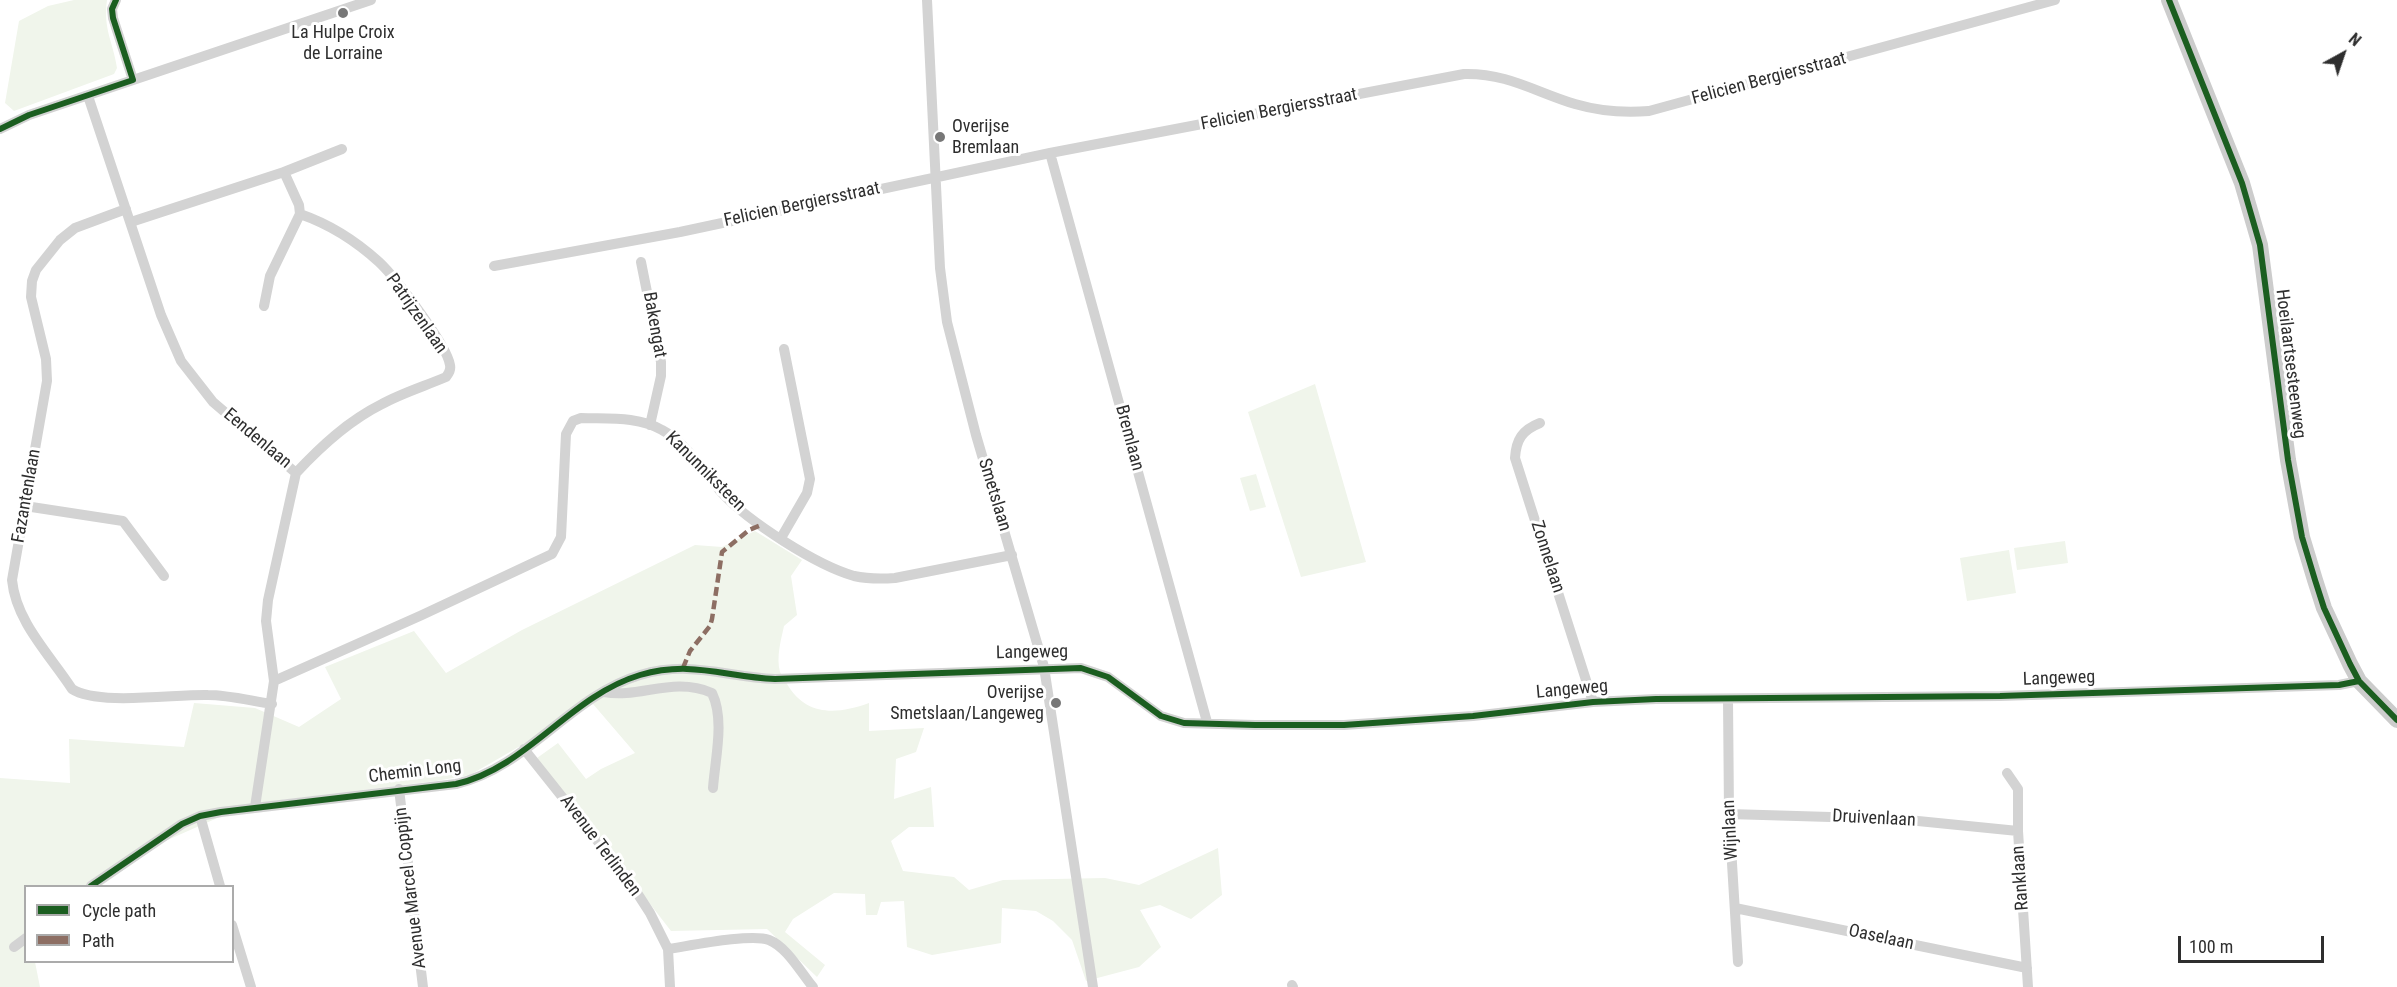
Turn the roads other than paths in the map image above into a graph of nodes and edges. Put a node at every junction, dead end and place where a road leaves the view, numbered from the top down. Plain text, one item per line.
1 (116, 0) edge
2 (371, 0) edge
3 (927, 0) edge
4 (2055, 0) edge
5 (2169, 0) edge
6 (353, 3) edge
7 (133, 80) junction
8 (88, 96) junction
9 (0, 129) edge
10 (342, 149) dead end
11 (1050, 153) junction
12 (284, 172) junction
13 (936, 178) junction
14 (126, 208) junction
15 (300, 214) junction
16 (131, 222) junction
17 (641, 262) dead end
18 (494, 266) dead end
19 (264, 306) dead end
20 (784, 349) dead end
21 (1540, 423) dead end
22 (650, 424) junction
23 (296, 473) junction
24 (25, 506) junction
25 (781, 538) junction
26 (1012, 555) junction
27 (164, 576) dead end
28 (1044, 667) junction
29 (805, 677) joint
30 (274, 681) junction
31 (2359, 681) junction
32 (604, 692) junction
33 (1728, 699) junction
34 (1593, 702) junction
35 (272, 704) junction
36 (2397, 720) edge
37 (1207, 722) junction
38 (524, 749) junction
39 (2007, 773) dead end
40 (714, 788) dead end
41 (399, 789) junction
42 (255, 807) junction
43 (1729, 814) junction
44 (200, 816) junction
45 (2018, 831) junction
46 (93, 885) edge
47 (220, 885) edge
48 (1735, 908) junction
49 (234, 932) edge
50 (24, 940) edge
51 (14, 947) dead end
52 (668, 949) junction
53 (1738, 962) dead end
54 (2027, 968) junction
55 (251, 987) edge
56 (423, 987) edge
57 (670, 987) edge
58 (813, 987) edge
59 (1093, 987) edge
60 (2028, 987) edge

1 - 7 street
2 - 6 street
3 - 13 street, Smetslaan
4 - 11 street, Felicien Bergiersstraat
5 - 31 street, Hoeilaartsesteenweg
6 - 7 street
7 - 8 street
8 - 9 street
8 - 14 street, Eendenlaan
10 - 12 street
11 - 13 street, Felicien Bergiersstraat
11 - 37 street, Bremlaan
12 - 15 street
12 - 16 street
13 - 18 street, Felicien Bergiersstraat
13 - 26 street, Smetslaan
14 - 16 street, Eendenlaan
14 - 24 street, Fazantenlaan
15 - 19 street
15 - 23 street, Patrijzenlaan
16 - 23 street, Eendenlaan
17 - 22 street, Bakengat
20 - 25 street
21 - 34 street, Zonnelaan
22 - 25 street, Kanunniksteen
22 - 30 street, Kanunniksteen
23 - 30 street, Eendenlaan
24 - 27 street
24 - 35 street, Fazantenlaan
25 - 26 street, Kanunniksteen
26 - 28 street, Smetslaan
28 - 29 street, Langeweg
28 - 37 street, Langeweg
28 - 59 street, Smetslaan
29 - 32 street, Chemin Long
30 - 35 street, Eendenlaan
31 - 33 street, Langeweg
31 - 36 street, Hoeilaartsesteenweg
32 - 38 street, Chemin Long
32 - 40 street
33 - 34 street, Langeweg
33 - 43 street, Wijnlaan
34 - 37 street, Langeweg
35 - 42 street, Eendenlaan
38 - 41 street, Chemin Long
38 - 52 street, Avenue Terlinden
39 - 45 street, Ranklaan
41 - 42 street, Chemin Long
41 - 56 street, Avenue Marcel Coppijn
42 - 44 street, Chemin Long
43 - 45 street, Druivenlaan
43 - 48 street, Wijnlaan
44 - 46 street, Chemin Long
44 - 47 street
45 - 54 street, Ranklaan
48 - 53 street, Wijnlaan
48 - 54 street, Oaselaan
49 - 55 street
50 - 51 street
52 - 57 street
52 - 58 street
54 - 60 street, Ranklaan

